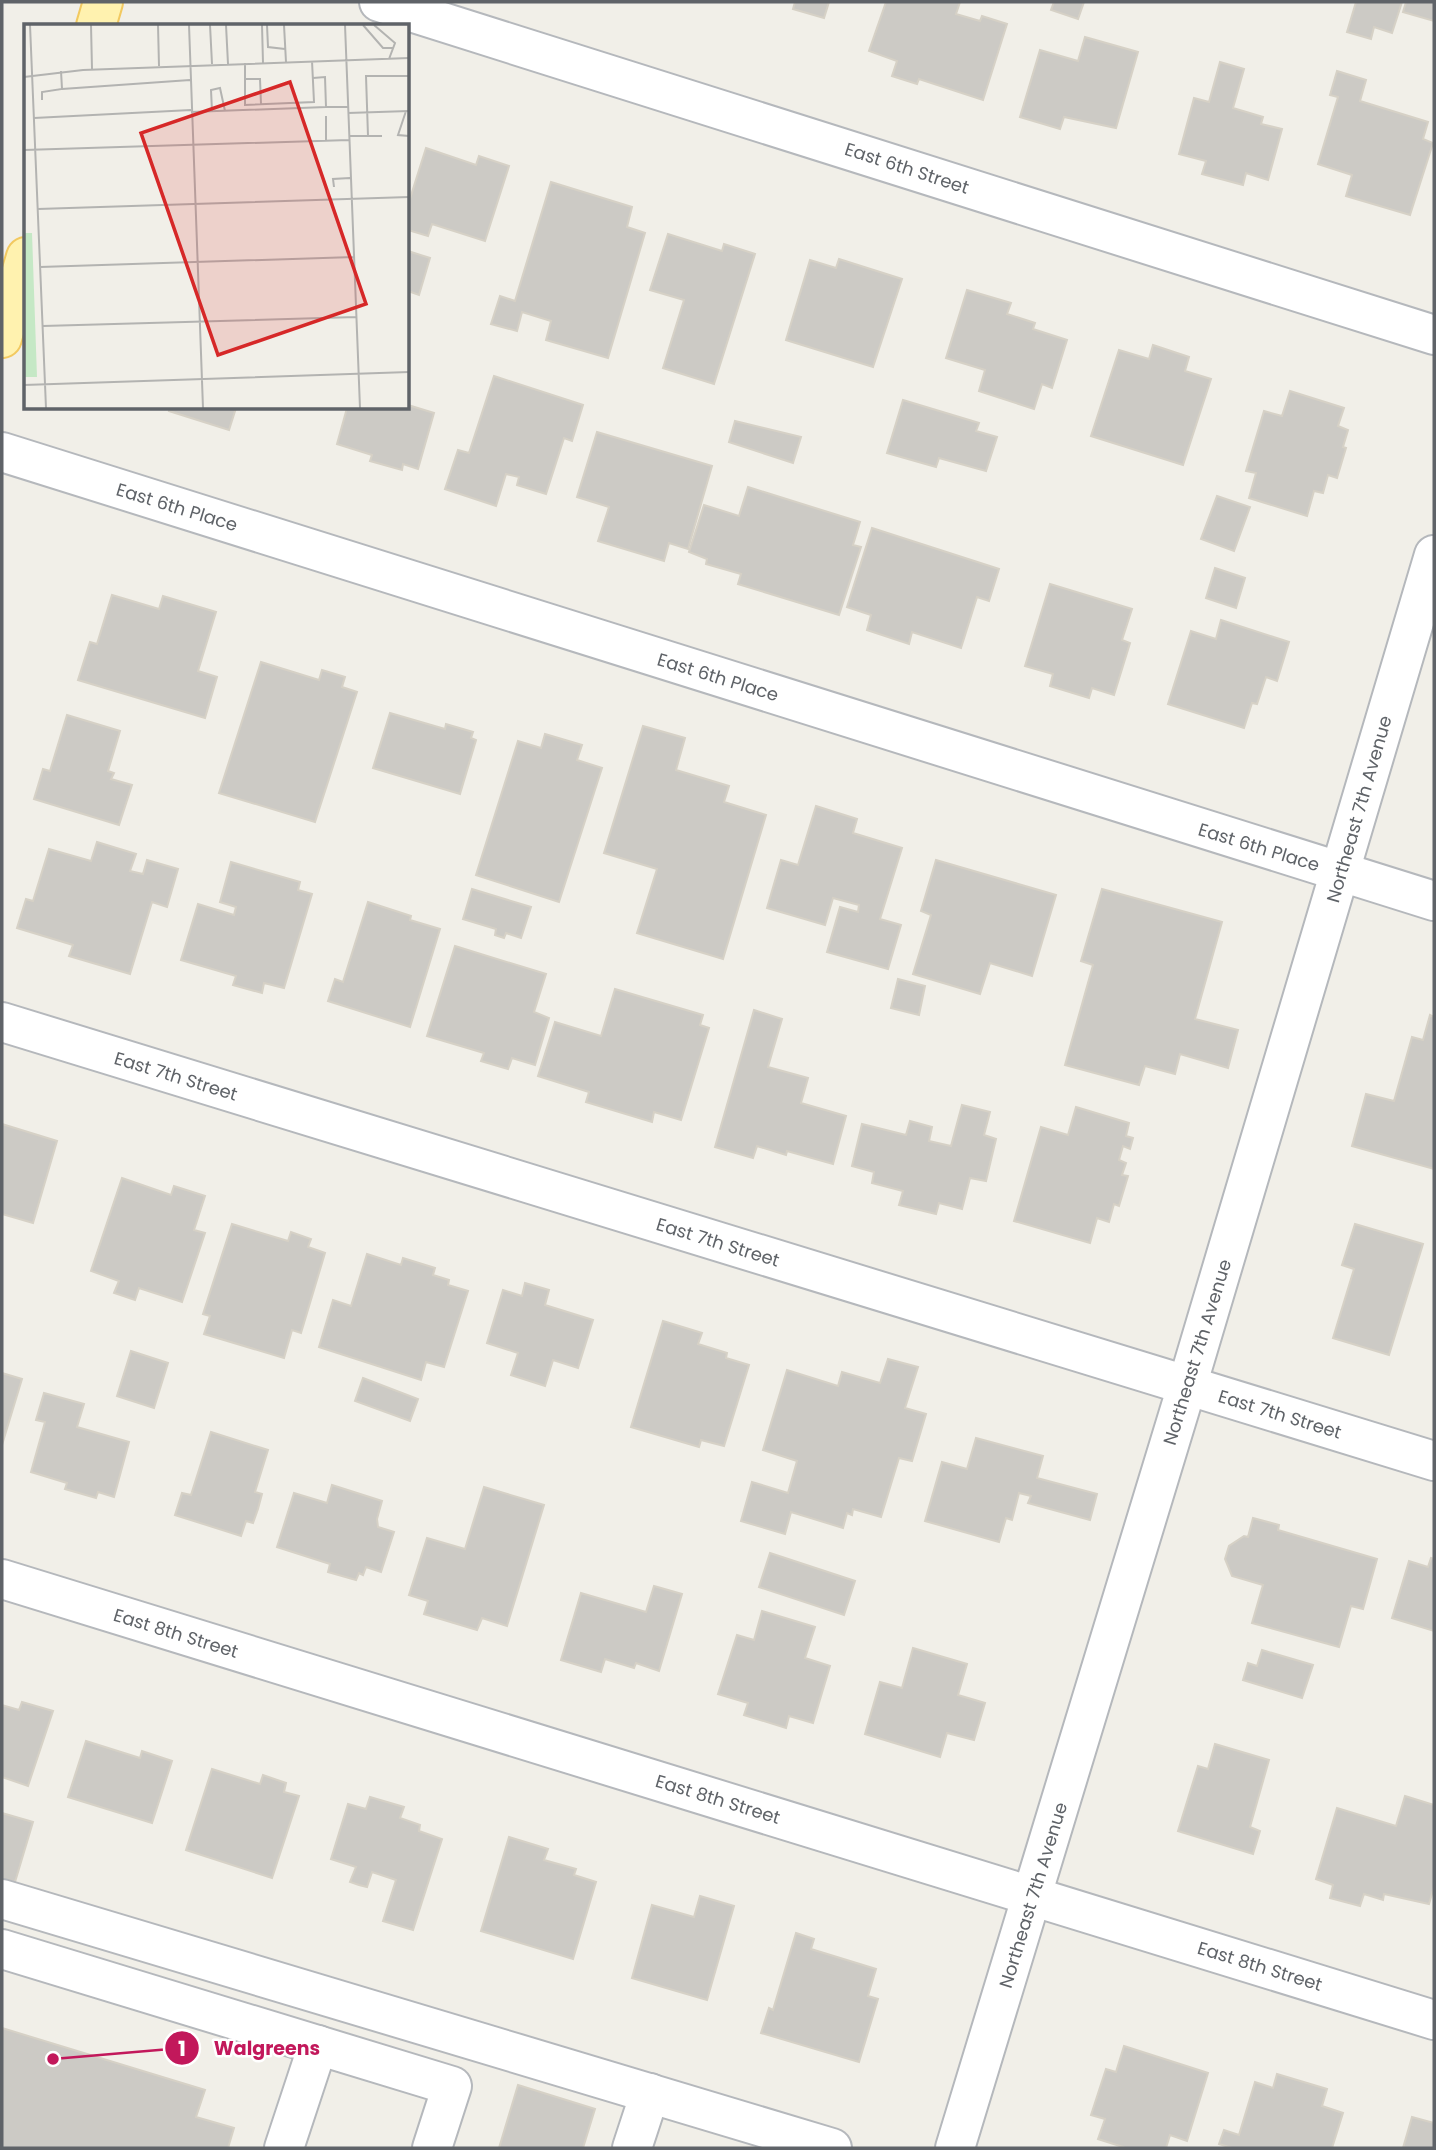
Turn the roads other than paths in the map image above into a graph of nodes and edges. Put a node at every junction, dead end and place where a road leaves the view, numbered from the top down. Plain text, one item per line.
1 (103, 2) edge
2 (379, 2) edge
3 (97, 24) edge
4 (24, 264) edge
5 (1434, 335) edge
6 (2, 338) edge
7 (2, 452) edge
8 (1434, 555) edge
9 (1340, 872) junction
10 (1434, 901) edge
11 (2, 1022) edge
12 (1187, 1386) junction
13 (1434, 1461) edge
14 (2, 1579) edge
15 (1033, 1895) junction
16 (2, 1899) edge
17 (2, 1949) edge
18 (1434, 2020) edge
19 (318, 2045) junction
20 (650, 2094) junction
21 (762, 2138) edge
22 (284, 2148) edge
23 (432, 2148) edge
24 (632, 2148) edge
25 (832, 2148) edge
26 (955, 2148) edge

1 - 3 main road
2 - 5 street, East 6th Street
4 - 6 main road
7 - 9 street, East 6th Place
8 - 9 street, Northeast 7th Avenue
9 - 10 street, East 6th Place
9 - 12 street, Northeast 7th Avenue
11 - 12 street, East 7th Street
12 - 13 street, East 7th Street
12 - 15 street, Northeast 7th Avenue
14 - 15 street, East 8th Street
15 - 18 street, East 8th Street
15 - 26 street, Northeast 7th Avenue
16 - 20 street
17 - 19 street
19 - 22 street
19 - 23 street
20 - 21 street
20 - 24 street
21 - 25 street

